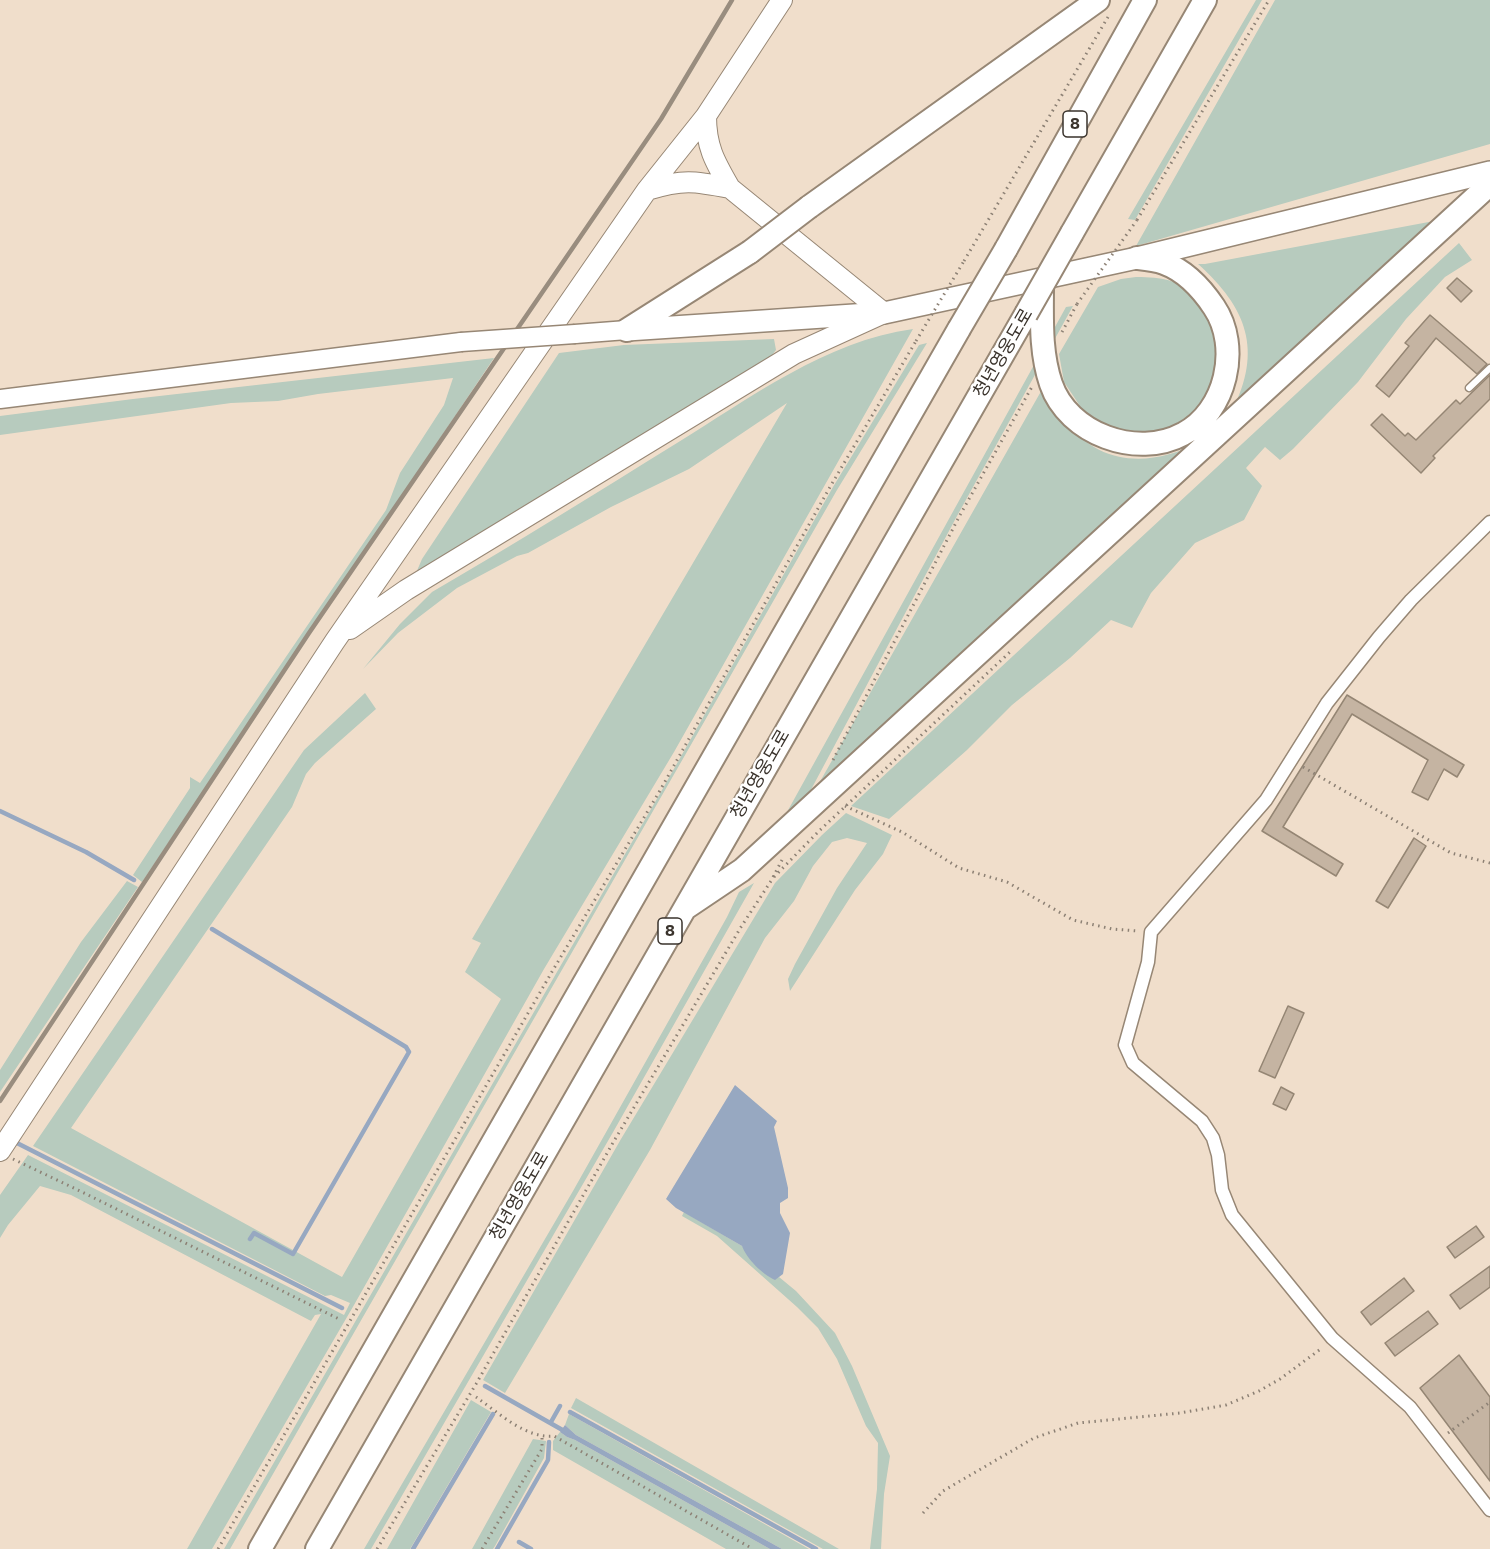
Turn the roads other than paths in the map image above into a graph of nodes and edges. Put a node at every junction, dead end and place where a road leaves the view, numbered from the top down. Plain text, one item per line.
1 (782, 0) edge
2 (1145, 0) edge
3 (1205, 0) edge
4 (1105, 5) edge
5 (706, 116) junction
6 (1490, 172) edge
7 (1490, 184) edge
8 (730, 188) junction
9 (647, 190) junction
10 (1137, 258) junction
11 (1034, 312) junction
12 (884, 313) junction
13 (627, 330) junction
14 (1490, 368) edge
15 (1469, 387) dead end
16 (0, 399) edge
17 (1490, 522) edge
18 (335, 640) junction
19 (681, 912) junction
20 (5, 1151) edge
21 (1490, 1510) edge
22 (260, 1549) edge
23 (317, 1549) edge

1 - 5 main road
2 - 22 highway, 8, bridge
3 - 11 highway, 청년영웅도로 / 8, bridge
4 - 13 highway, bridge
5 - 8 main road
5 - 9 main road
6 - 10 highway
7 - 19 highway
8 - 9 main road
8 - 12 main road
9 - 18 main road
10 - 11 highway
10 - 12 highway
11 - 19 highway, 청년영웅도로 / 8
12 - 13 highway
12 - 18 main road
13 - 16 main road, bridge
14 - 15 lane
17 - 21 street
18 - 20 main road
19 - 23 highway, 청년영웅도로 / 8

